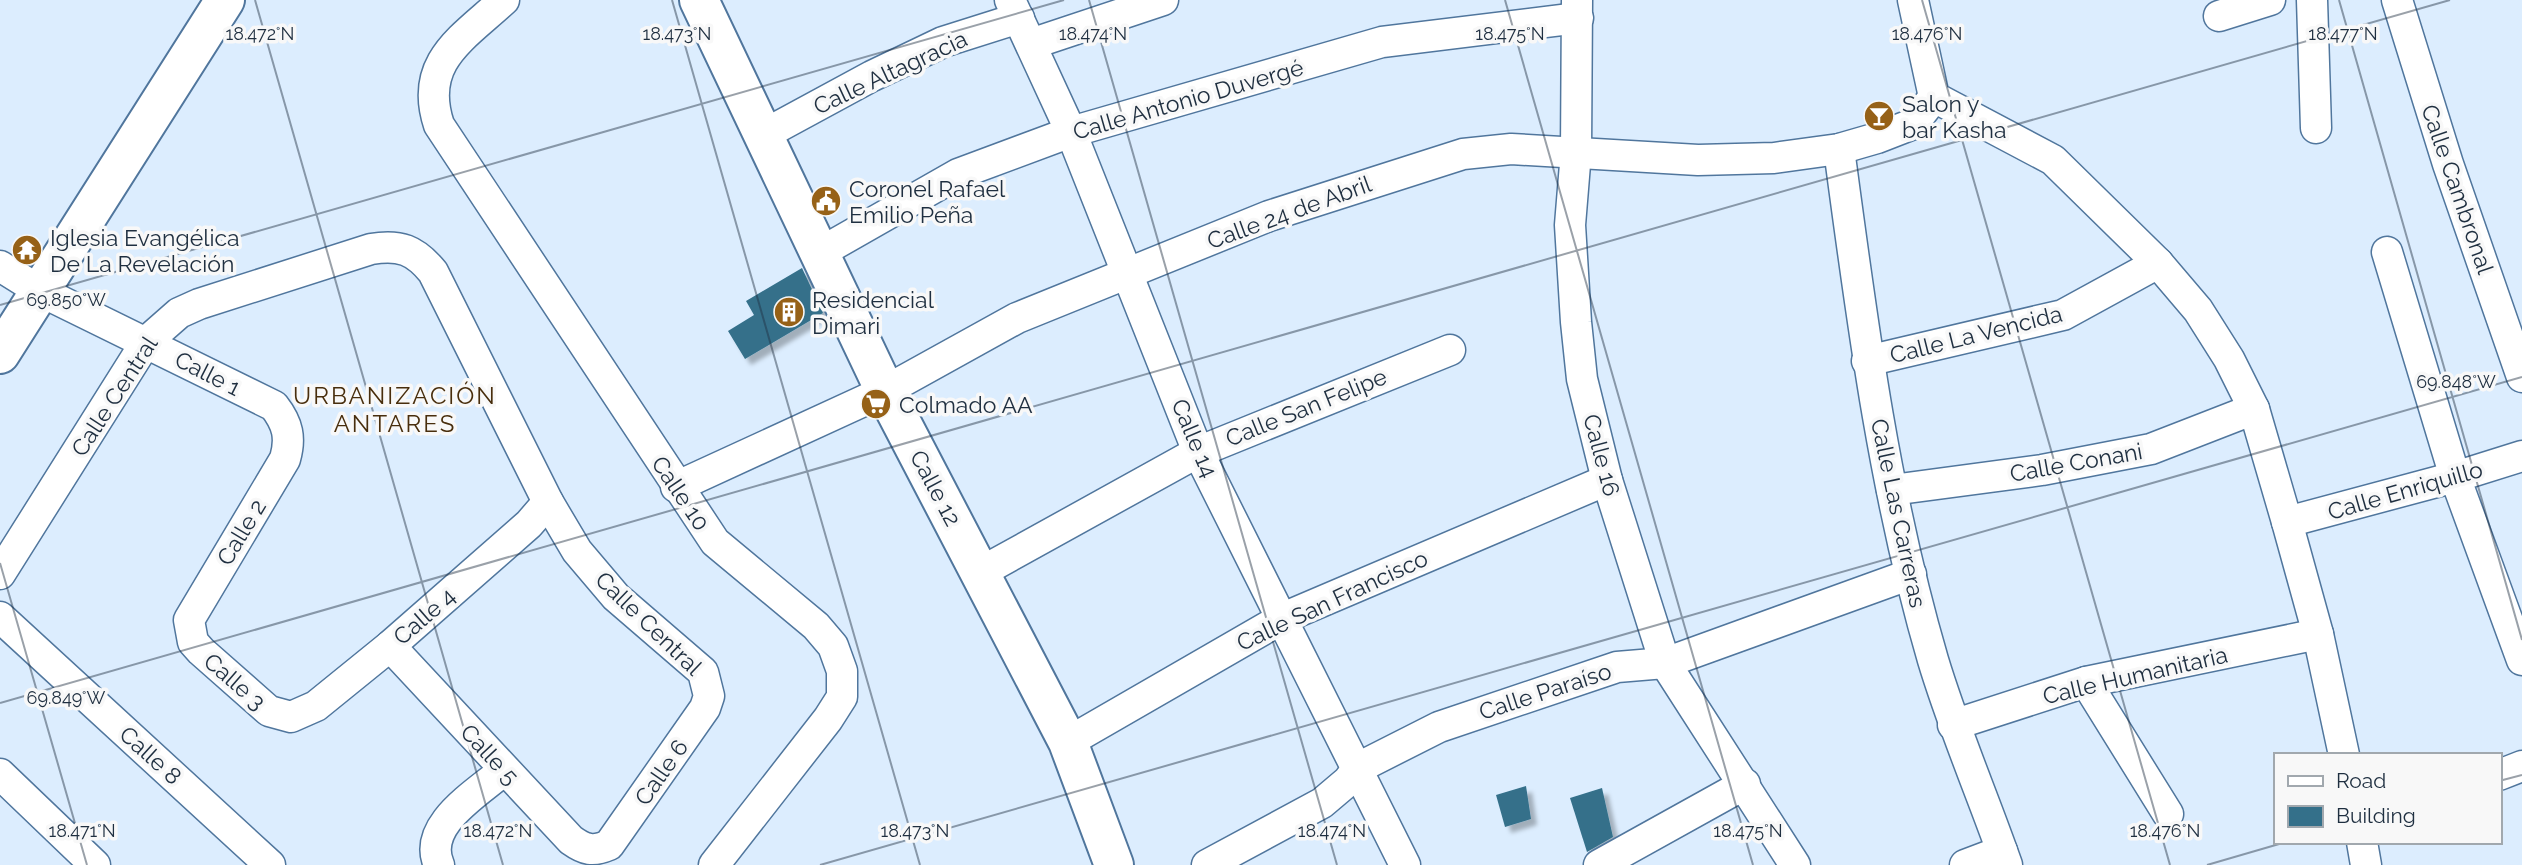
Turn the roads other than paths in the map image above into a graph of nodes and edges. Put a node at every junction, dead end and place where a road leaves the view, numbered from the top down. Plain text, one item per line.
1 (225, 0) edge
2 (504, 0) edge
3 (699, 0) edge
4 (1913, 0) edge
5 (2270, 0) edge
6 (2312, 0) edge
7 (2397, 0) edge
8 (1155, 1) edge
9 (1015, 9) edge
10 (1577, 9) edge
11 (2219, 16) dead end
12 (1031, 44) junction
13 (1934, 97) junction
14 (2316, 128) dead end
15 (1071, 132) junction
16 (765, 134) junction
17 (1839, 149) junction
18 (1576, 152) junction
19 (2387, 252) dead end
20 (821, 253) junction
21 (2158, 263) junction
22 (0, 266) edge
23 (1129, 273) junction
24 (40, 291) junction
25 (146, 342) junction
26 (1450, 350) dead end
27 (0, 354) edge
28 (1867, 361) junction
29 (2522, 377) edge
30 (885, 391) junction
31 (2254, 409) junction
32 (289, 432) joint
33 (1198, 452) junction
34 (2522, 456) edge
35 (2455, 477) junction
36 (1606, 480) junction
37 (676, 487) junction
38 (1892, 490) junction
39 (548, 502) junction
40 (2287, 522) junction
41 (981, 572) junction
42 (0, 574) edge
43 (1911, 574) junction
44 (0, 617) edge
45 (1283, 618) junction
46 (190, 632) joint
47 (2318, 634) junction
48 (390, 646) junction
49 (2522, 660) edge
50 (1665, 663) junction
51 (2086, 682) junction
52 (708, 683) joint
53 (291, 717) joint
54 (1953, 724) junction
55 (1068, 742) junction
56 (2344, 753) edge
57 (2522, 765) edge
58 (1358, 768) junction
59 (504, 770) junction
60 (0, 774) edge
61 (2501, 774) edge
62 (1745, 784) junction
63 (2168, 814) dead end
64 (2362, 844) edge
65 (597, 850) joint
66 (2004, 858) edge
67 (95, 865) edge
68 (270, 865) edge
69 (439, 865) edge
70 (714, 865) edge
71 (1114, 865) edge
72 (1207, 865) edge
73 (1405, 865) edge
74 (1599, 865) edge
75 (1794, 865) edge
76 (1965, 865) edge
77 (2366, 865) edge

1 - 24 main road
2 - 37 street, Calle 10
3 - 16 main road, Calle 12
4 - 13 street
5 - 11 street
6 - 14 street
7 - 29 street, Calle Cambronal
8 - 12 street
9 - 12 street, Calle 14
9 - 16 street, Calle Altagracia
10 - 15 street, Calle Antonio Duvergé
10 - 18 street, Calle 16
12 - 15 street, Calle 14
13 - 17 street, Calle 24 de Abril
13 - 21 street
15 - 20 street, Calle Antonio Duvergé
15 - 23 street, Calle 14
16 - 20 main road, Calle 12
17 - 18 street, Calle 24 de Abril
17 - 28 street, Calle Las Carreras
18 - 23 street, Calle 24 de Abril
18 - 36 street, Calle 16
19 - 35 street
20 - 30 main road, Calle 12
21 - 28 street, Calle La Vencida
21 - 31 street
22 - 24 street, Calle 1
23 - 30 street, Calle 24 de Abril
23 - 33 street, Calle 14
24 - 25 street, Calle 1
24 - 27 main road
25 - 32 street, Calle 1
25 - 39 street, Calle Central
25 - 42 street, Calle Central
26 - 33 street, Calle San Felipe
28 - 38 street, Calle Las Carreras
30 - 37 street, Calle 24 de Abril
30 - 41 main road, Calle 12
31 - 38 street, Calle Conani
31 - 40 street
32 - 46 street, Calle 2
33 - 41 street, Calle San Felipe
33 - 45 street, Calle 14
34 - 35 street, Calle Enriquillo
35 - 40 street, Calle Enriquillo
35 - 49 street
36 - 45 street, Calle San Francisco
36 - 50 street, Calle 16
37 - 70 street, Calle 10
38 - 43 street, Calle Las Carreras
39 - 48 street, Calle 4
39 - 52 street, Calle Central
40 - 47 street
41 - 55 main road, Calle 12
43 - 50 street, Calle Paraíso
43 - 54 street, Calle Las Carreras
44 - 68 street, Calle 8
45 - 55 street, Calle San Francisco
45 - 58 street, Calle 14
46 - 53 street, Calle 3
47 - 51 street, Calle Humanitaria
47 - 56 street
48 - 53 street, Calle 4
48 - 59 street, Calle 5
50 - 58 street, Calle Paraíso
50 - 62 street, Calle 16
51 - 54 street, Calle Humanitaria
51 - 63 street
52 - 65 street, Calle 6
54 - 66 street, Calle Las Carreras
55 - 71 main road, Calle 12
57 - 61 street
58 - 72 street, Calle Paraíso
58 - 73 street, Calle 14
59 - 65 street, Calle 5
59 - 69 street
60 - 67 street
62 - 74 street
62 - 75 street, Calle 16
64 - 77 street
66 - 76 street

